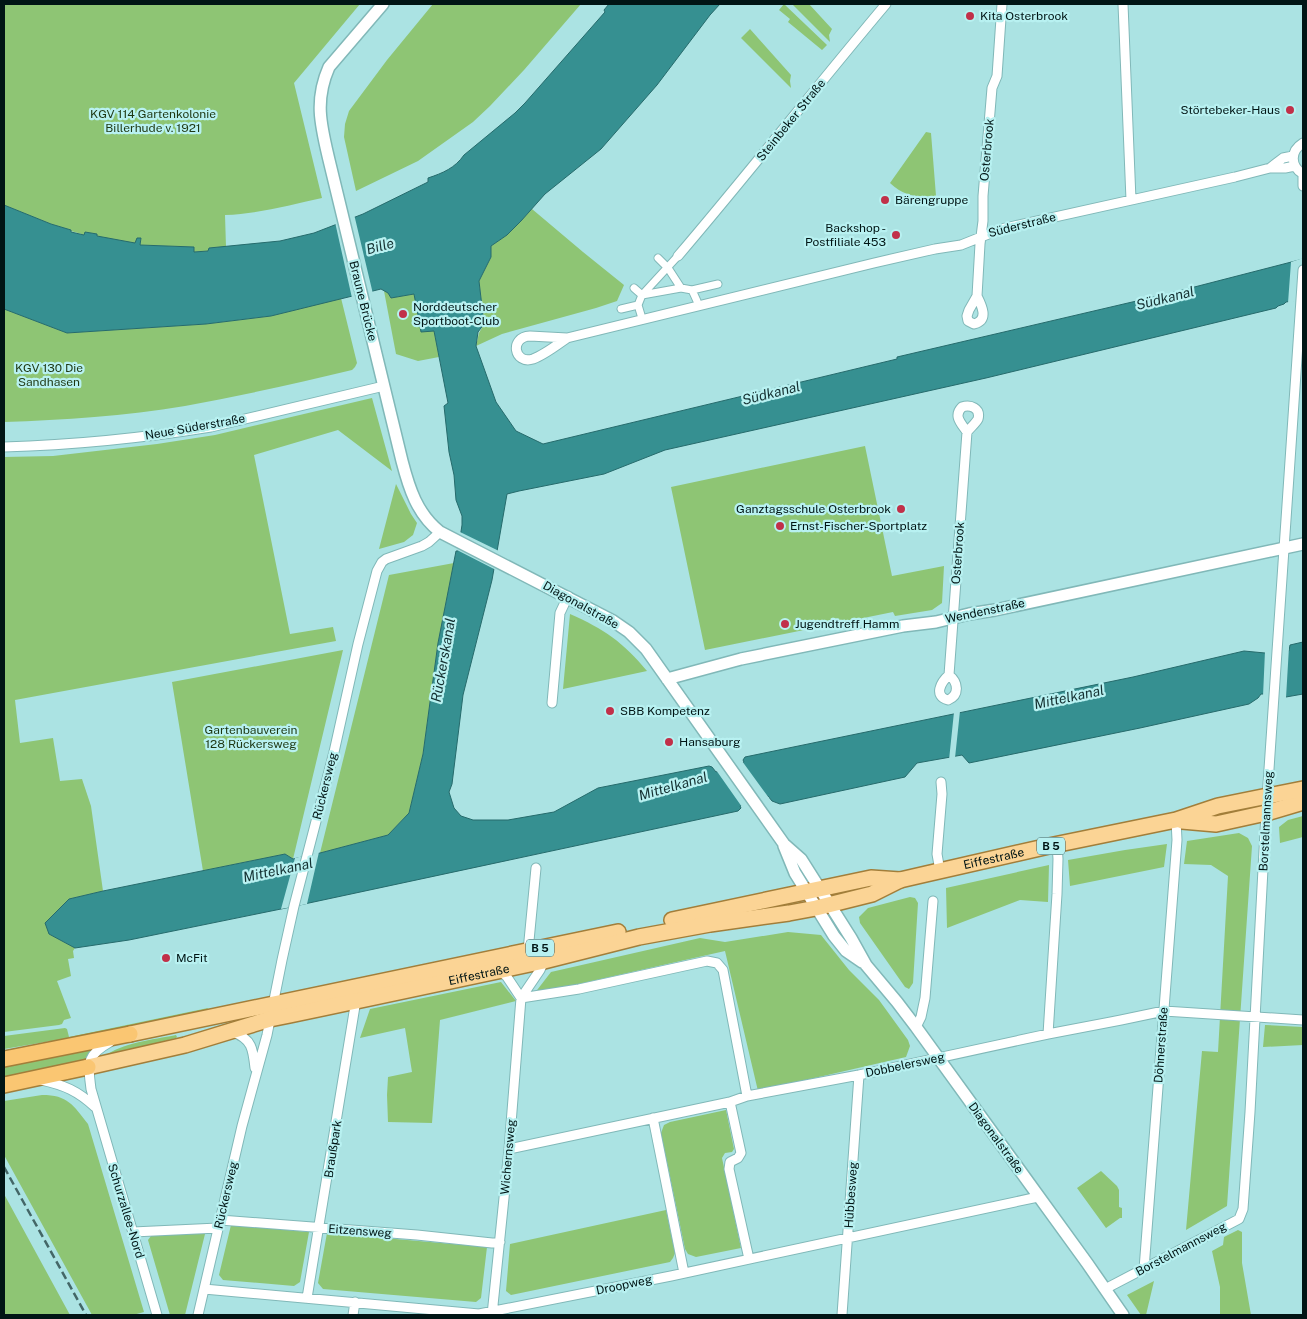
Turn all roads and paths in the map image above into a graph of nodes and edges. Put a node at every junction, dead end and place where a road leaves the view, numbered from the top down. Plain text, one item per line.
1 (383, 4) edge
2 (886, 4) edge
3 (1002, 4) edge
4 (1123, 4) edge
5 (1303, 143) edge
6 (1293, 156) junction
7 (1295, 166) junction
8 (1270, 168) junction
9 (1303, 174) edge
10 (1303, 186) edge
11 (1131, 200) junction
12 (982, 236) junction
13 (678, 256) joint
14 (658, 258) dead end
15 (668, 268) junction
16 (1303, 270) edge
17 (718, 284) dead end
18 (634, 288) dead end
19 (681, 288) junction
20 (692, 290) junction
21 (642, 295) junction
22 (977, 296) dead end
23 (697, 301) dead end
24 (638, 305) junction
25 (621, 309) dead end
26 (640, 315) dead end
27 (567, 338) junction
28 (384, 386) junction
29 (967, 432) dead end
30 (4, 447) edge
31 (440, 532) junction
32 (1303, 544) edge
33 (1284, 548) junction
34 (568, 596) junction
35 (953, 617) junction
36 (949, 675) dead end
37 (667, 679) junction
38 (552, 704) dead end
39 (941, 782) dead end
40 (1303, 789) edge
41 (1267, 796) junction
42 (1303, 802) edge
43 (1266, 813) junction
44 (1176, 820) junction
45 (1057, 844) junction
46 (536, 868) dead end
47 (940, 871) junction
48 (900, 880) junction
49 (813, 891) junction
50 (933, 901) dead end
51 (823, 907) junction
52 (528, 951) junction
53 (544, 961) junction
54 (476, 962) junction
55 (499, 970) junction
56 (521, 998) junction
57 (356, 1000) junction
58 (273, 1004) junction
59 (1164, 1011) junction
60 (1255, 1017) junction
61 (270, 1020) junction
62 (1303, 1020) edge
63 (916, 1027) junction
64 (231, 1031) junction
65 (130, 1034) junction
66 (1048, 1034) junction
67 (939, 1058) junction
68 (4, 1059) edge
69 (88, 1067) junction
70 (859, 1075) junction
71 (255, 1076) junction
72 (36, 1079) junction
73 (4, 1085) edge
74 (747, 1096) junction
75 (730, 1102) junction
76 (96, 1107) junction
77 (652, 1118) junction
78 (510, 1149) junction
79 (1038, 1197) junction
80 (219, 1224) junction
81 (320, 1228) junction
82 (133, 1232) junction
83 (848, 1238) junction
84 (500, 1242) junction
85 (749, 1259) junction
86 (1144, 1269) junction
87 (684, 1273) junction
88 (204, 1289) junction
89 (1105, 1290) junction
90 (308, 1298) junction
91 (355, 1302) junction
92 (492, 1314) edge
93 (157, 1315) edge
94 (198, 1315) edge
95 (353, 1315) edge
96 (842, 1315) edge
97 (1123, 1315) edge

1 - 28 street, Braune Brücke
2 - 13 street, Steinbeker Straße
3 - 12 street, Osterbrook
4 - 11 street
5 - 6 street, Süderstraße
6 - 7 street
6 - 8 street, Süderstraße
7 - 8 street, Süderstraße
7 - 9 street
8 - 11 street, Süderstraße
9 - 10 street
11 - 12 street, Süderstraße
12 - 22 street, Osterbrook
12 - 27 street, Süderstraße
13 - 15 street
14 - 15 street
15 - 19 street
15 - 21 street
16 - 33 street, Borstelmannsweg
17 - 20 street
18 - 21 street
19 - 20 street
19 - 21 street
20 - 23 street
21 - 24 street
24 - 25 street
24 - 26 street
27 - 27 street
28 - 30 street, Neue Süderstraße
28 - 31 street, Diagonalstraße
29 - 35 street, Osterbrook
31 - 34 street, Diagonalstraße
31 - 58 street, Rückersweg
32 - 33 street, Wendenstraße
33 - 35 street, Wendenstraße
33 - 41 street, Borstelmannsweg
34 - 37 street, Diagonalstraße
34 - 38 street
35 - 36 street, Osterbrook
35 - 37 street, Wendenstraße
37 - 49 street, Diagonalstraße
39 - 47 street
40 - 41 main road, Eiffestraße / B 5
41 - 43 street, Borstelmannsweg
41 - 44 main road, Eiffestraße / B 5
42 - 43 main road, Eiffestraße / B 5
43 - 44 main road, Eiffestraße / B 5
43 - 60 street, Borstelmannsweg
44 - 45 main road, Eiffestraße / B 5
44 - 59 street, Döhnerstraße
45 - 47 main road, Eiffestraße / B 5
45 - 66 street
46 - 52 street
47 - 48 main road, Eiffestraße / B 5
48 - 49 main road, Eiffestraße / B 5
48 - 51 main road, Eiffestraße / B 5
49 - 51 street, Diagonalstraße
49 - 52 main road, Eiffestraße / B 5
50 - 63 street
51 - 53 main road, Eiffestraße / B 5
51 - 63 street, Diagonalstraße
52 - 54 main road, Eiffestraße / B 5
53 - 55 main road, Eiffestraße / B 5
53 - 56 street, Wichernsweg
54 - 55 street
54 - 58 main road, Eiffestraße / B 5
55 - 56 street
55 - 57 main road, Eiffestraße / B 5
56 - 74 street
56 - 78 street, Wichernsweg
57 - 61 main road, Eiffestraße / B 5
57 - 81 street, Braußpark
58 - 61 street, Rückersweg
58 - 65 main road, Eiffestraße / B 5
59 - 60 street, Dobbelersweg
59 - 66 street, Dobbelersweg
59 - 86 street, Döhnerstraße
60 - 62 street, Dobbelersweg
60 - 86 street, Borstelmannsweg
61 - 64 main road, Eiffestraße / B 5
61 - 71 street, Rückersweg
63 - 67 street, Diagonalstraße
64 - 69 main road, Eiffestraße / B 5
64 - 71 street, Rückersweg
65 - 68 highway, B 5
65 - 69 street
66 - 67 street, Dobbelersweg
67 - 70 street, Dobbelersweg
67 - 79 street, Diagonalstraße
69 - 72 highway, B 5
69 - 76 street, Schurzallee-Nord
70 - 74 street, Dobbelersweg
70 - 83 street, Hübbesweg
71 - 80 street, Rückersweg
72 - 73 highway, B 5
72 - 76 street
74 - 75 street, Dobbelersweg
75 - 77 street, Dobbelersweg
75 - 85 street
76 - 82 street, Schurzallee-Nord
77 - 78 street, Dobbelersweg
77 - 87 street
78 - 84 street, Wichernsweg
79 - 83 street, Droopweg
79 - 89 street, Diagonalstraße
80 - 81 street, Eitzensweg
80 - 82 street, Eitzensweg
80 - 88 street, Rückersweg
81 - 84 street, Eitzensweg
81 - 90 street, Braußpark
82 - 93 street, Schurzallee-Nord
83 - 85 street, Droopweg
83 - 96 street, Hübbesweg
84 - 92 street, Wichernsweg
85 - 87 street, Droopweg
86 - 89 street, Borstelmannsweg
87 - 92 street, Droopweg
88 - 90 street, Droopweg
88 - 94 street, Rückersweg
89 - 97 street, Diagonalstraße
90 - 91 street, Droopweg
91 - 92 street, Droopweg
91 - 95 street

